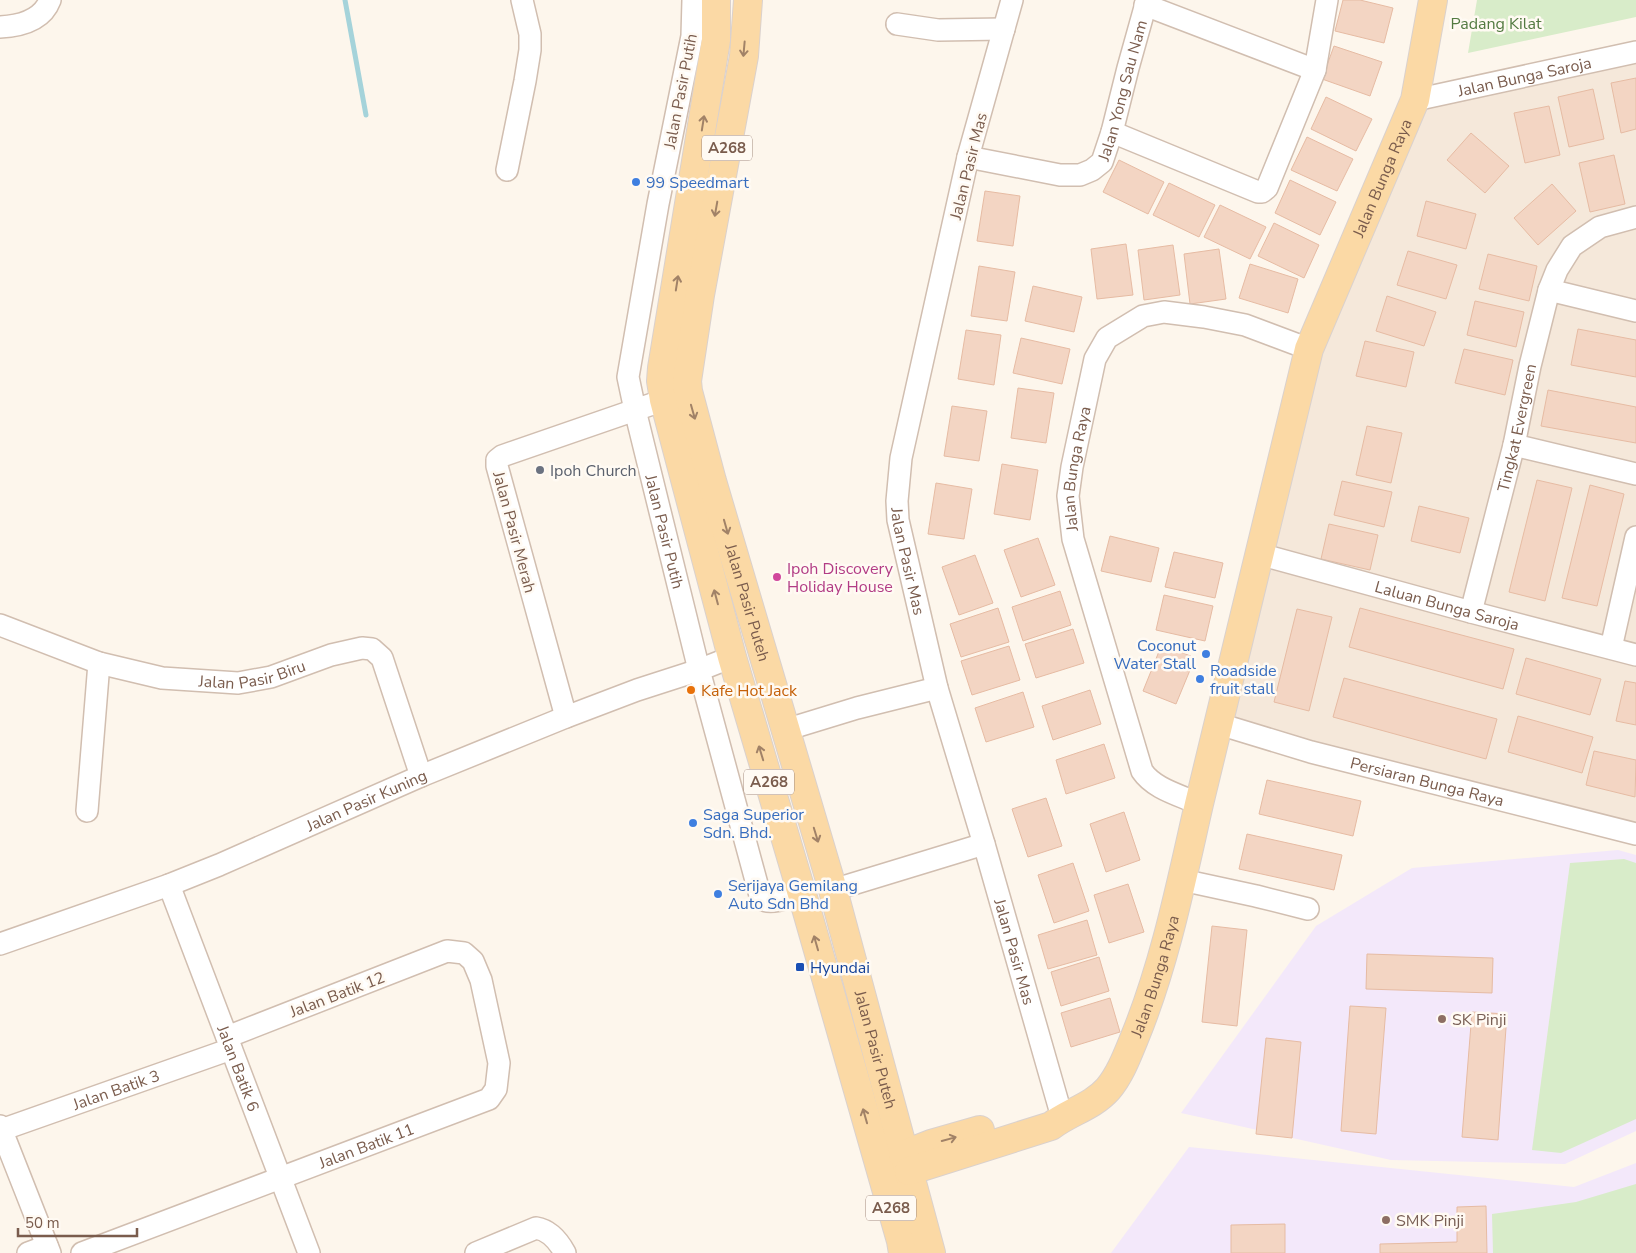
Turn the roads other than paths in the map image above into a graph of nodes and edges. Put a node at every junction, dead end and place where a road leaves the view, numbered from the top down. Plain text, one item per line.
1 (50, 0) edge
2 (522, 0) edge
3 (693, 0) edge
4 (716, 0) edge
5 (748, 0) edge
6 (1012, 0) edge
7 (1327, 0) edge
8 (1433, 0) edge
9 (1146, 2) edge
10 (897, 24) dead end
11 (0, 27) edge
12 (1004, 29) junction
13 (1636, 52) edge
14 (1315, 70) junction
15 (1415, 100) junction
16 (1112, 132) junction
17 (968, 157) junction
18 (507, 170) dead end
19 (658, 204) junction
20 (688, 210) junction
21 (1636, 217) edge
22 (1549, 290) junction
23 (700, 295) junction
24 (1636, 311) edge
25 (1309, 349) junction
26 (664, 400) junction
27 (635, 410) junction
28 (1514, 445) junction
29 (1636, 474) edge
30 (1636, 537) edge
31 (1259, 554) junction
32 (1470, 612) junction
33 (0, 625) edge
34 (1611, 648) junction
35 (1636, 655) edge
36 (732, 657) junction
37 (99, 663) junction
38 (699, 670) junction
39 (937, 688) junction
40 (566, 717) junction
41 (1219, 724) junction
42 (785, 730) junction
43 (421, 776) junction
44 (1199, 804) junction
45 (87, 811) dead end
46 (1636, 834) edge
47 (984, 844) junction
48 (1182, 880) junction
49 (169, 885) junction
50 (832, 890) junction
51 (802, 894) junction
52 (1308, 910) dead end
53 (0, 944) edge
54 (447, 951) joint
55 (229, 1043) junction
56 (1062, 1117) junction
57 (1, 1128) edge
58 (897, 1164) junction
59 (280, 1177) junction
60 (902, 1247) edge
61 (42, 1251) edge
62 (82, 1253) edge
63 (309, 1253) edge
64 (476, 1253) edge
65 (565, 1253) edge
66 (931, 1253) edge

1 - 11 street
2 - 18 street
3 - 19 street, Jalan Pasir Putih
20 -> 4 main road, Jalan Pasir Puteh / A268
5 -> 23 main road, Jalan Pasir Puteh / A268
6 - 12 street, Jalan Pasir Mas
7 - 14 street
8 - 15 main road, Jalan Bunga Raya
9 - 14 street
9 - 16 street, Jalan Yong Sau Nam
10 - 12 street
12 - 17 street, Jalan Pasir Mas
13 - 15 street, Jalan Bunga Saroja
14 - 16 street
15 - 25 main road, Jalan Bunga Raya
16 - 17 street, Jalan Yong Sau Nam
17 - 39 street, Jalan Pasir Mas
19 - 20 street
19 - 27 street, Jalan Pasir Putih
26 -> 20 main road, Jalan Pasir Puteh / A268
21 - 22 street, Tingkat Evergreen
22 - 24 street
22 - 28 street, Tingkat Evergreen
23 - 26 main road
23 -> 42 main road, Jalan Pasir Puteh / A268
25 - 31 main road, Jalan Bunga Raya
25 - 44 street, Jalan Bunga Raya
26 - 27 street, Jalan Pasir Merah
36 -> 26 main road, Jalan Pasir Puteh / A268
27 - 38 street, Jalan Pasir Putih
27 - 40 street, Jalan Pasir Merah
28 - 29 street
28 - 32 street, Tingkat Evergreen
30 - 34 street
31 - 32 street, Laluan Bunga Saroja
31 - 41 main road, Jalan Bunga Raya
32 - 34 street, Laluan Bunga Saroja
33 - 37 street, Jalan Pasir Biru
34 - 35 street, Laluan Bunga Saroja
36 - 38 street, Jalan Pasir Kuning
51 -> 36 main road, Jalan Pasir Puteh / A268
37 - 43 street, Jalan Pasir Biru
37 - 45 street
38 - 40 street, Jalan Pasir Kuning
38 - 51 street, Jalan Pasir Putih
39 - 42 street
39 - 47 street, Jalan Pasir Mas
40 - 43 street, Jalan Pasir Kuning
41 - 44 main road, Jalan Bunga Raya
41 - 46 street, Persiaran Bunga Raya
42 -> 50 main road, Jalan Pasir Puteh / A268
43 - 49 street, Jalan Pasir Kuning
44 - 48 main road, Jalan Bunga Raya
47 - 50 street
47 - 56 street, Jalan Pasir Mas
48 - 52 street
48 - 56 main road, Jalan Bunga Raya
49 - 53 street, Jalan Pasir Kuning
49 - 55 street, Jalan Batik 6
50 - 58 main road, Jalan Pasir Puteh / A268
58 -> 51 main road, Jalan Pasir Puteh / A268
54 - 55 street, Jalan Batik 12
54 - 59 street, Jalan Batik 11
55 - 57 street, Jalan Batik 3
55 - 59 street, Jalan Batik 6
56 - 58 main road, Jalan Bunga Raya
57 - 61 street
58 - 60 main road, Jalan Pasir Puteh / A268
58 - 66 main road, Jalan Pasir Puteh / A268
59 - 62 street, Jalan Batik 11
59 - 63 street, Jalan Batik 6
64 - 65 street

